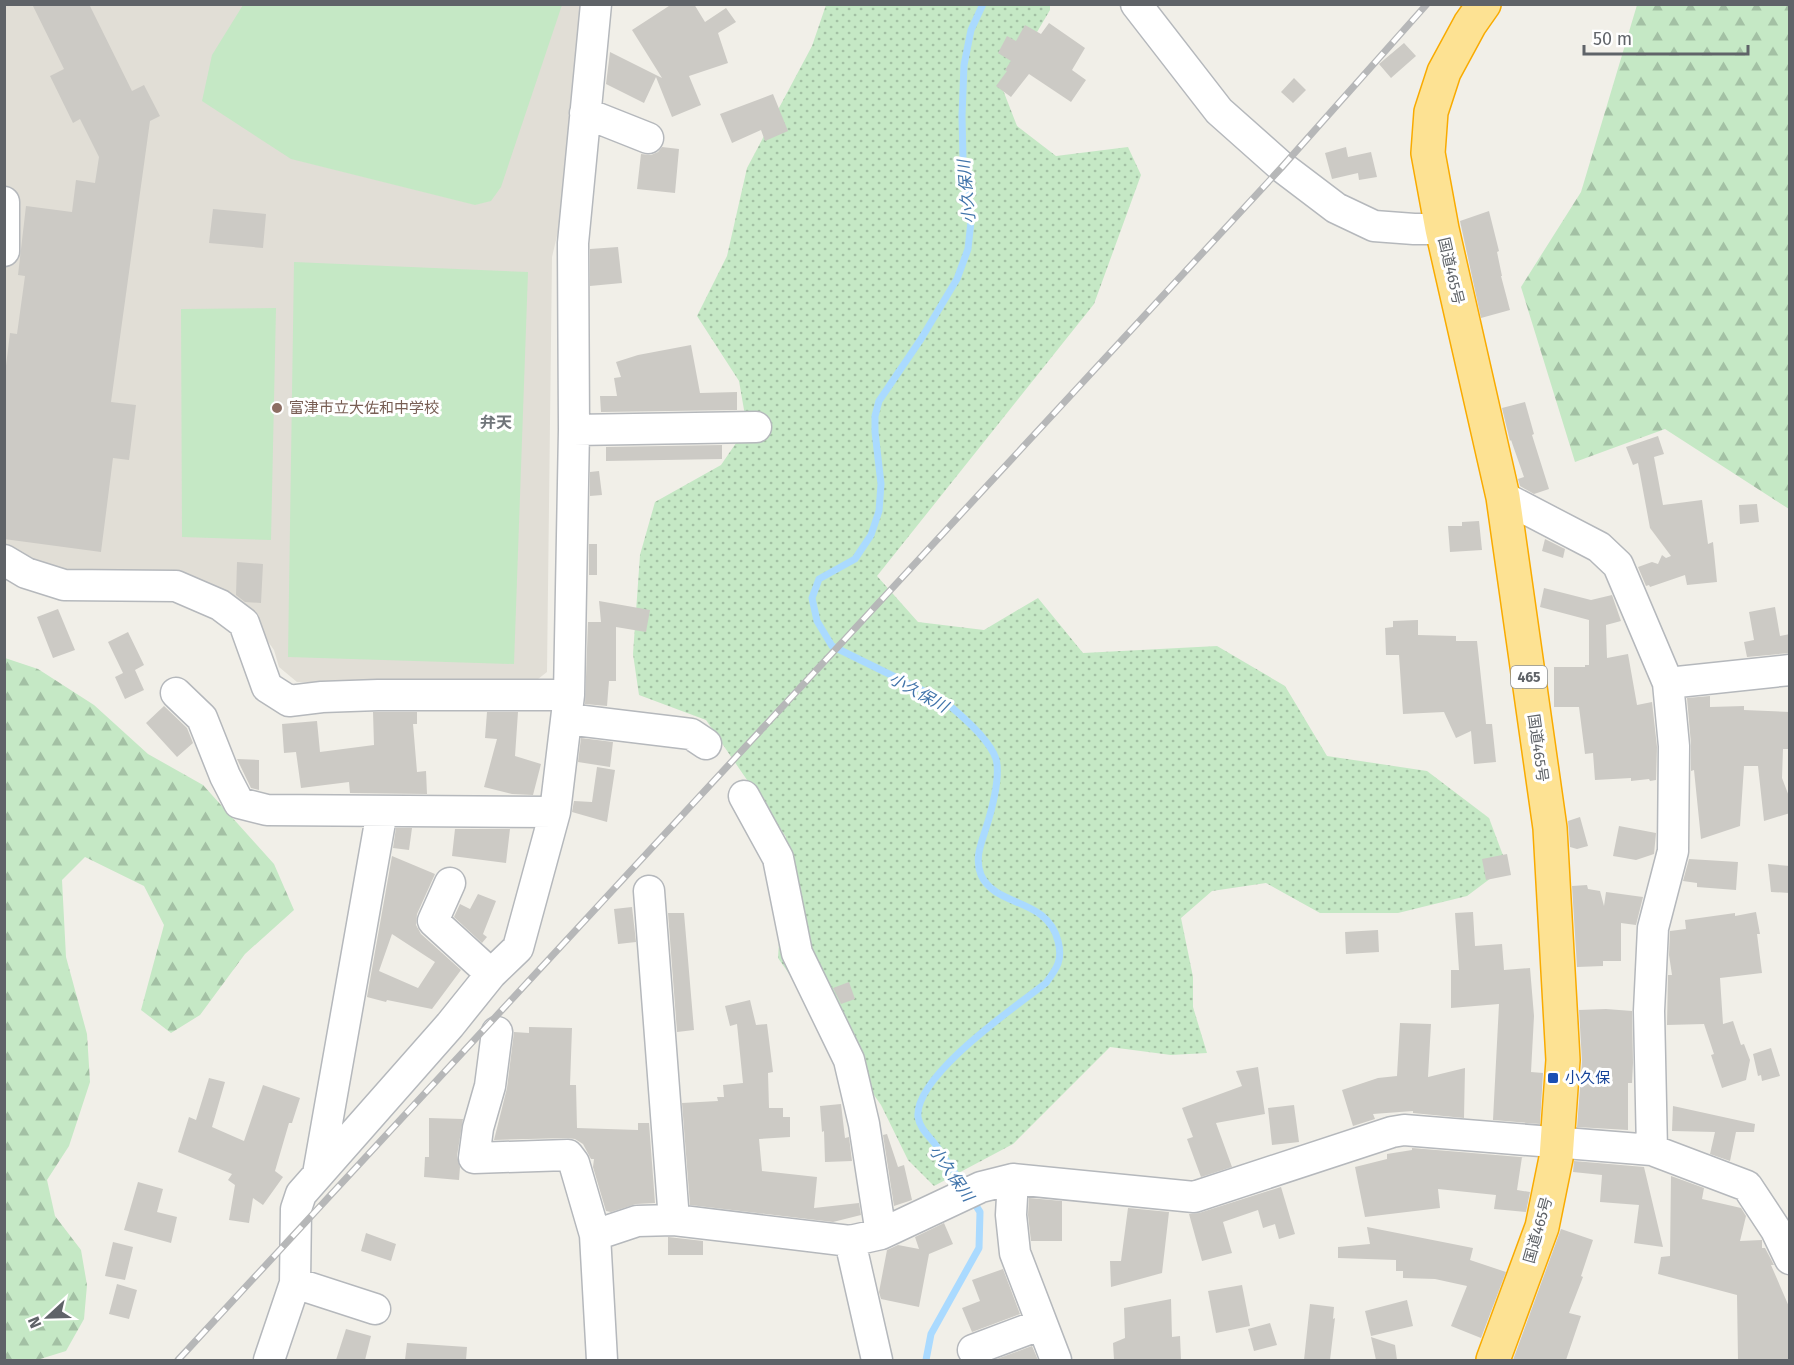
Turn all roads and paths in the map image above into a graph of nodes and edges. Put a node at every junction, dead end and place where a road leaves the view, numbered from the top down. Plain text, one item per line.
1 (596, 4) edge
2 (1136, 4) edge
3 (1484, 4) edge
4 (585, 113) junction
5 (648, 138) dead end
6 (4, 202) edge
7 (1442, 229) junction
8 (4, 252) edge
9 (756, 427) dead end
10 (574, 429) junction
11 (1503, 497) junction
12 (4, 560) edge
13 (1790, 670) edge
14 (1668, 683) junction
15 (176, 693) dead end
16 (568, 707) junction
17 (706, 744) dead end
18 (744, 796) dead end
19 (382, 811) junction
20 (555, 812) junction
21 (450, 883) dead end
22 (649, 891) dead end
23 (491, 974) junction
24 (497, 1032) dead end
25 (1557, 1141) junction
26 (1652, 1150) junction
27 (318, 1174) junction
28 (1013, 1179) junction
29 (674, 1220) junction
30 (881, 1234) junction
31 (595, 1235) junction
32 (850, 1241) junction
33 (1790, 1259) edge
34 (294, 1283) junction
35 (375, 1310) dead end
36 (1042, 1324) junction
37 (973, 1350) dead end
38 (269, 1360) edge
39 (602, 1360) edge
40 (877, 1360) edge
41 (1056, 1360) edge
42 (1494, 1360) edge

1 - 4 street
2 - 7 street
3 - 7 highway, 国道465号 / 465
4 - 5 street
4 - 10 street
6 - 8 street
7 - 11 highway, 国道465号 / 465
9 - 10 street
10 - 16 street
11 - 14 street
11 - 25 highway, 国道465号 / 465
12 - 16 street
13 - 14 street
14 - 26 street
15 - 19 street
16 - 17 street
16 - 20 street
18 - 30 street
19 - 20 street
19 - 27 street
20 - 23 street
21 - 23 street
22 - 29 street
23 - 27 street
24 - 31 street
25 - 26 street
25 - 28 street
25 - 42 highway, 国道465号 / 465
26 - 33 street
27 - 34 street
28 - 30 street
28 - 36 street
29 - 31 street
29 - 32 street
30 - 32 street
31 - 39 street
32 - 40 street
34 - 35 street
34 - 38 street
36 - 37 street
36 - 41 street

